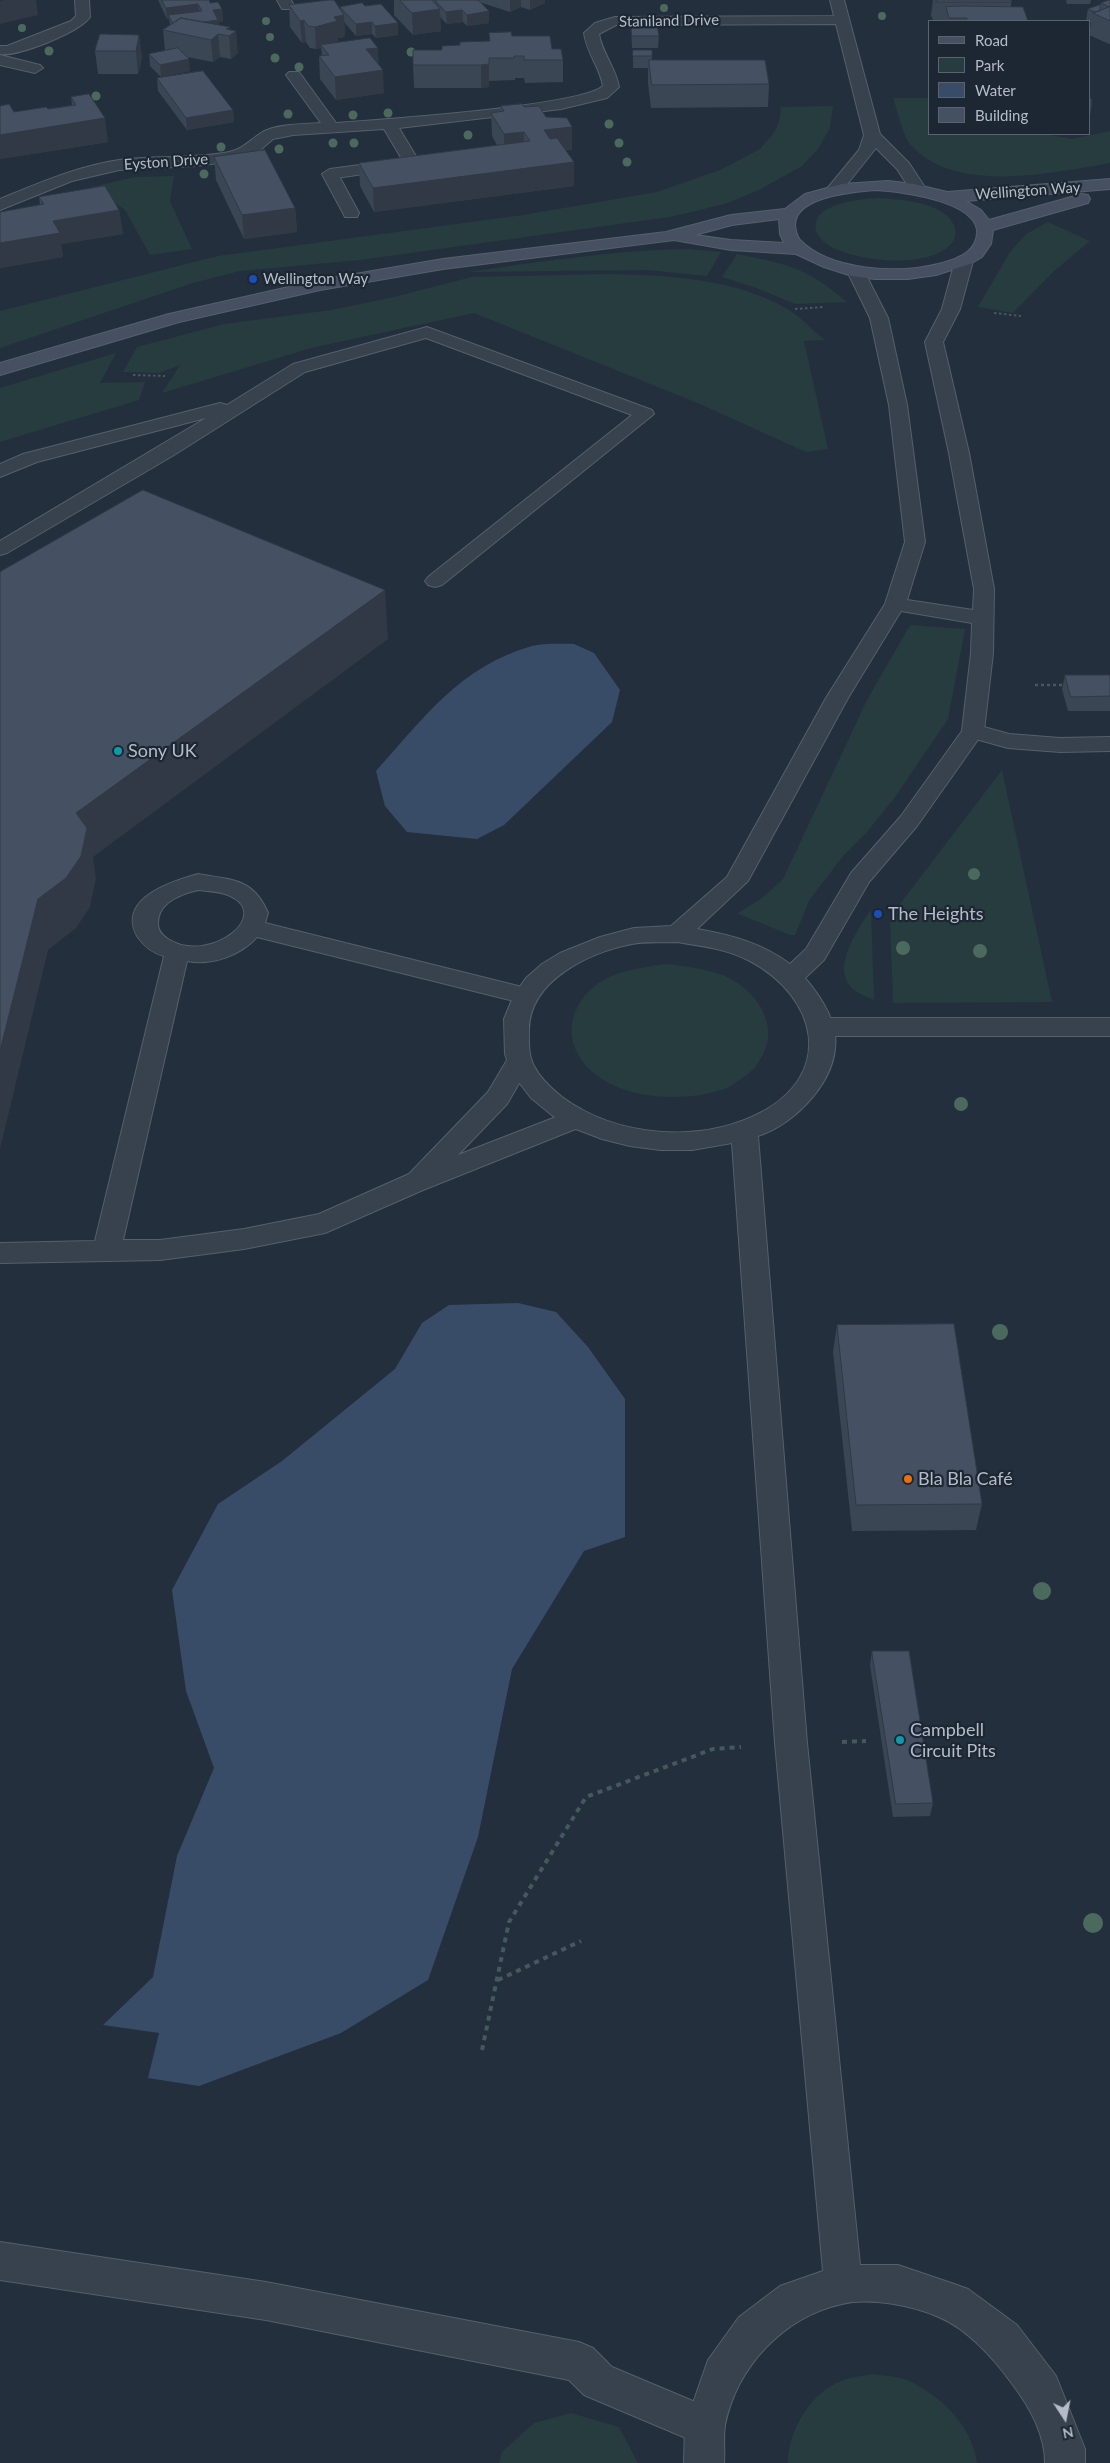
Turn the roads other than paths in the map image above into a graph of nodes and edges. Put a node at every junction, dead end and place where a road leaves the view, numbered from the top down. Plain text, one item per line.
1 (82, 0) edge
2 (837, 0) edge
3 (842, 20) junction
4 (0, 50) edge
5 (0, 60) edge
6 (36, 68) dead end
7 (294, 75) dead end
8 (580, 101) joint
9 (389, 124) junction
10 (332, 126) junction
11 (872, 135) junction
12 (430, 161) edge
13 (412, 163) junction
14 (1110, 184) edge
15 (918, 189) junction
16 (1110, 189) edge
17 (834, 190) junction
18 (946, 197) junction
19 (0, 205) edge
20 (351, 213) dead end
21 (790, 213) junction
22 (985, 227) junction
23 (667, 237) junction
24 (800, 249) junction
25 (964, 261) junction
26 (856, 271) junction
27 (0, 369) edge
28 (244, 403) junction
29 (0, 471) edge
30 (0, 549) edge
31 (435, 581) dead end
32 (895, 604) junction
33 (982, 618) junction
34 (973, 732) junction
35 (1110, 744) edge
36 (254, 928) junction
37 (677, 934) junction
38 (177, 953) junction
39 (792, 977) junction
40 (526, 996) junction
41 (822, 1027) junction
42 (1110, 1027) edge
43 (519, 1061) junction
44 (574, 1119) junction
45 (744, 1131) junction
46 (413, 1183) junction
47 (106, 1252) junction
48 (0, 1253) edge
49 (0, 2261) edge
50 (843, 2284) junction
51 (704, 2445) edge
52 (1065, 2463) edge

1 - 4 street
2 - 3 street
3 - 8 street, Staniland Drive
3 - 11 street
5 - 6 street
7 - 10 street
8 - 9 street, Eyston Drive
9 - 10 street, Eyston Drive
9 - 13 street
10 - 19 street, Eyston Drive
11 - 15 street
11 - 17 street
12 - 13 street
13 - 20 street
14 - 18 street, Wellington Way
15 - 17 street, Wellington Way
15 - 18 street, Wellington Way
16 - 22 street, Wellington Way
17 - 21 street, Wellington Way
18 - 22 street, Wellington Way
21 - 23 street, Wellington Way
21 - 24 street, Wellington Way
22 - 25 street, Wellington Way
23 - 24 street, Wellington Way
23 - 27 street, Wellington Way
24 - 26 street, Wellington Way
25 - 26 street, Wellington Way
25 - 33 street
26 - 32 street
28 - 29 street
28 - 30 street
28 - 31 street
32 - 33 street
32 - 37 street
33 - 34 street
34 - 35 street
34 - 39 street
36 - 38 street
36 - 38 street
36 - 40 street
37 - 39 street
37 - 40 street
38 - 47 street
39 - 41 street
40 - 43 street
41 - 42 street
41 - 45 street
43 - 44 street
43 - 46 street
44 - 45 street
44 - 46 street
45 - 50 street
46 - 47 street
47 - 48 street
49 - 51 street
50 - 51 street
50 - 52 street

